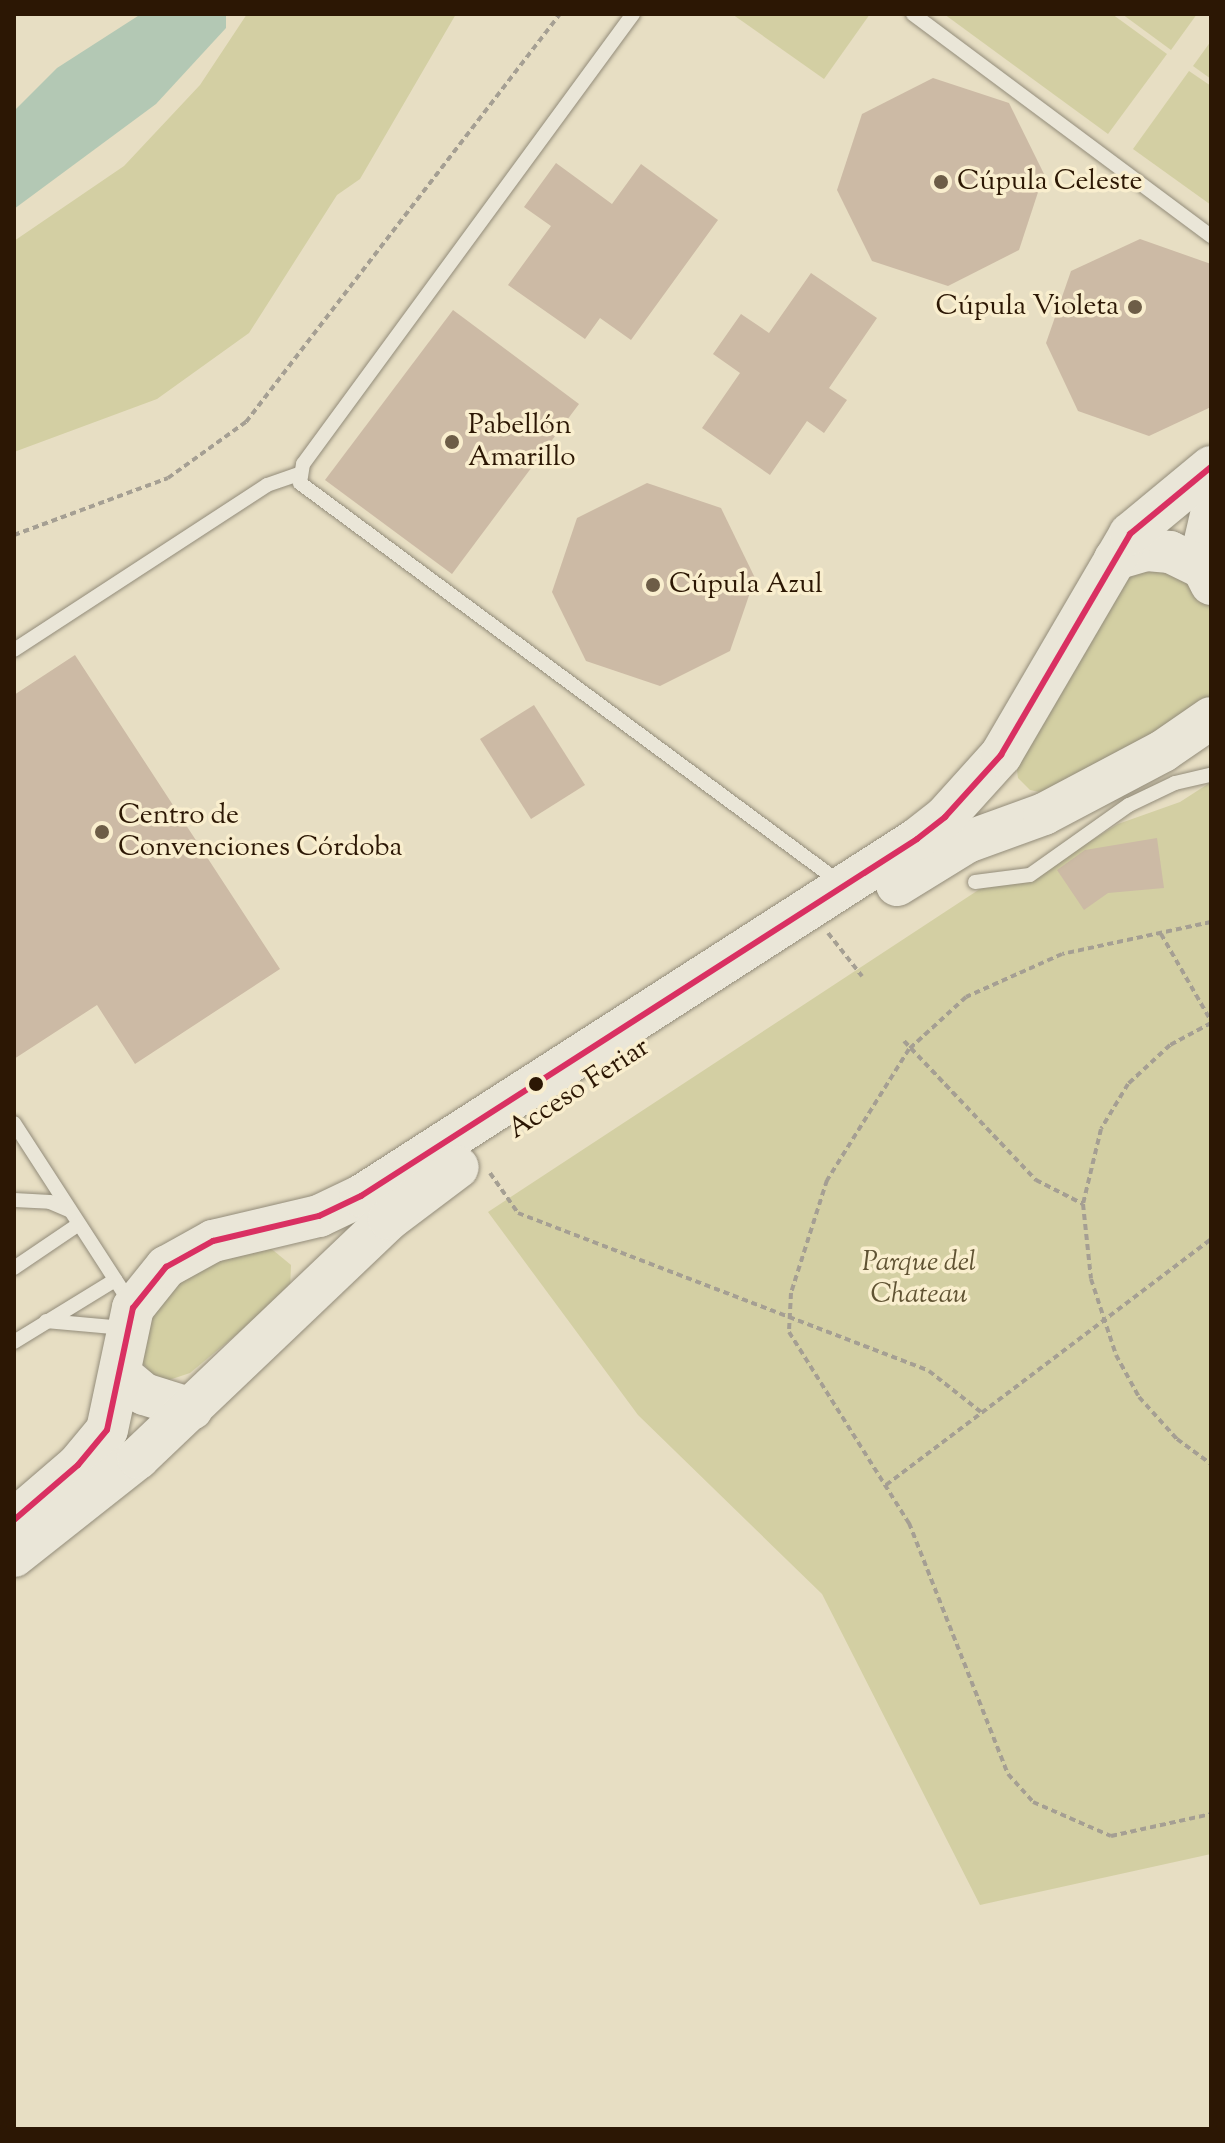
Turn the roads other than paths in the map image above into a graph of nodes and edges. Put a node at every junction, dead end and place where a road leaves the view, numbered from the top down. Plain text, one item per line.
1 (633, 14) edge
2 (913, 14) edge
3 (1211, 236) edge
4 (1211, 467) edge
5 (299, 474) junction
6 (1211, 515) edge
7 (1115, 559) junction
8 (1207, 576) edge
9 (14, 650) edge
10 (1211, 718) edge
11 (1001, 755) junction
12 (1211, 775) edge
13 (1044, 814) junction
14 (975, 882) dead end
15 (844, 885) junction
16 (14, 1123) edge
17 (14, 1200) edge
18 (70, 1210) junction
19 (79, 1224) junction
20 (269, 1228) junction
21 (14, 1268) edge
22 (307, 1298) junction
23 (125, 1306) junction
24 (45, 1321) junction
25 (14, 1342) edge
26 (120, 1374) junction
27 (192, 1409) junction
28 (14, 1520) edge
29 (14, 1556) edge

1 - 5 lane
2 - 3 lane
4 - 7 main road, Acceso Feriar
5 - 9 lane
5 - 15 lane
6 - 8 main road
7 - 8 main road
7 - 11 main road, Acceso Feriar
10 - 13 main road, Acceso Feriar
11 - 13 main road
11 - 15 main road, Acceso Feriar
12 - 14 lane
13 - 22 main road, Acceso Feriar
15 - 20 main road, Acceso Feriar
16 - 18 lane
17 - 18 lane
18 - 19 lane
19 - 21 lane
19 - 23 lane
20 - 22 main road
20 - 23 main road, Acceso Feriar
22 - 27 main road, Acceso Feriar
23 - 24 lane
23 - 24 lane
23 - 26 main road, Acceso Feriar
24 - 25 lane
26 - 27 main road
26 - 28 main road, Acceso Feriar
27 - 29 main road, Acceso Feriar

